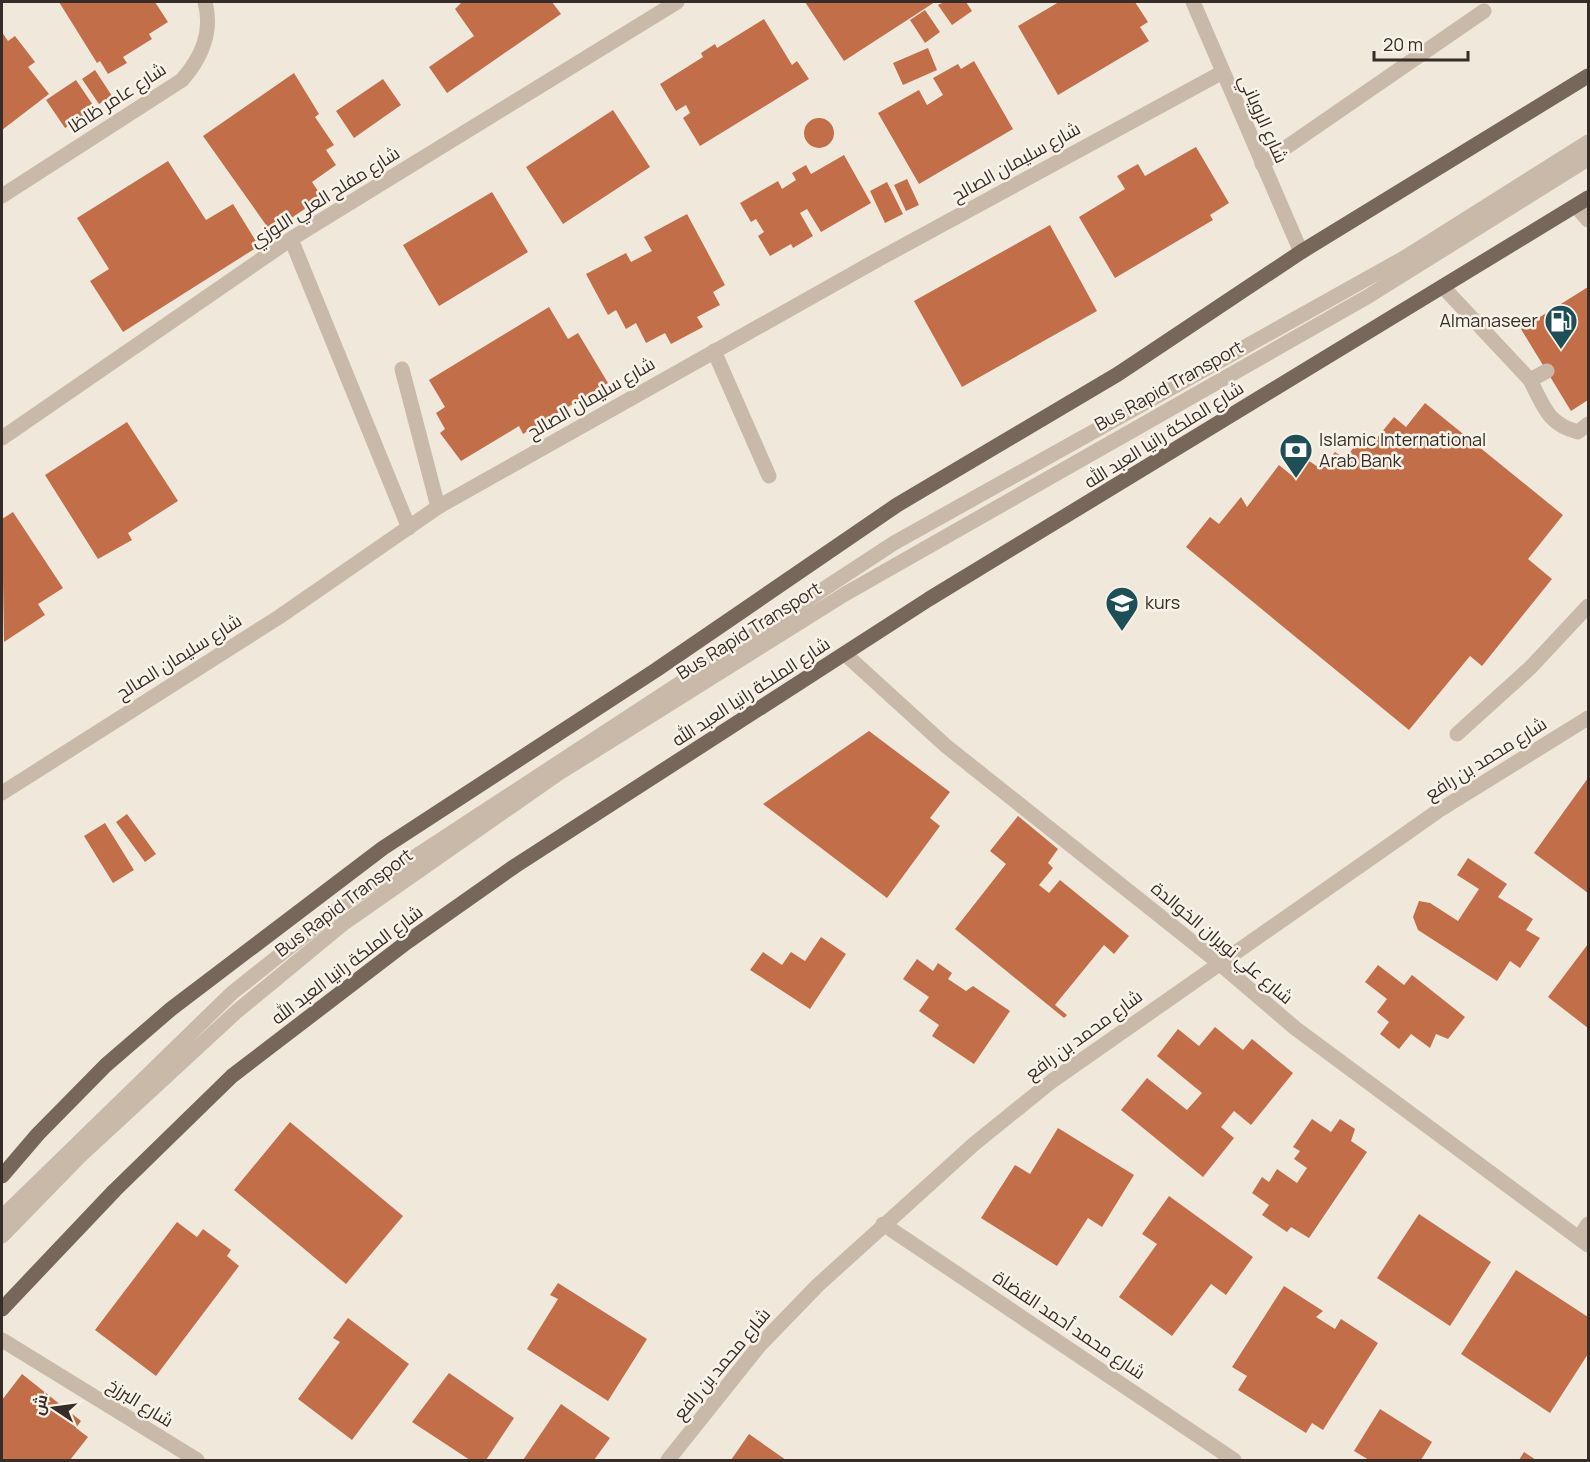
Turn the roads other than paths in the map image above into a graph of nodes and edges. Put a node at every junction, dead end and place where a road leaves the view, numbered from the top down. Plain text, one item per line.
1 (205, 2) edge
2 (677, 2) edge
3 (1193, 2) edge
4 (1484, 10) dead end
5 (1221, 73) junction
6 (1588, 76) edge
7 (1588, 142) edge
8 (1588, 159) edge
9 (1262, 164) junction
10 (2, 196) edge
11 (1582, 202) edge
12 (1588, 220) edge
13 (291, 239) junction
14 (1301, 252) junction
15 (1443, 287) junction
16 (714, 351) junction
17 (402, 369) dead end
18 (1547, 371) dead end
19 (1530, 380) junction
20 (1588, 424) edge
21 (2, 438) edge
22 (769, 476) dead end
23 (438, 507) junction
24 (409, 528) junction
25 (1588, 606) edge
26 (845, 654) junction
27 (1588, 718) edge
28 (1457, 734) dead end
29 (2, 793) edge
30 (1219, 963) junction
31 (2, 1176) edge
32 (2, 1217) edge
33 (883, 1224) junction
34 (1588, 1224) edge
35 (2, 1236) edge
36 (1584, 1241) edge
37 (2, 1309) edge
38 (2, 1340) edge
39 (197, 1461) edge
40 (668, 1461) edge
41 (1234, 1461) edge

1 - 10 street, شارع عامر ظاظا
2 - 13 street, شارع مفلح العلي اللوزي
3 - 5 street, شارع الروياني
4 - 9 street
5 - 9 street, شارع الروياني
5 - 16 street, شارع سليمان الصالح
6 - 14 main road
7 - 32 street, Bus Rapid Transport
8 - 35 street, Bus Rapid Transport
9 - 14 street, شارع الروياني
11 - 12 street
11 - 15 main road, شارع الملكة رانيا العبد الله
13 - 21 street, شارع مفلح العلي اللوزي
13 - 24 street
14 - 31 main road
15 - 19 street
15 - 26 main road, شارع الملكة رانيا العبد الله
16 - 22 street
16 - 23 street, شارع سليمان الصالح
17 - 23 street
18 - 19 street
19 - 20 street
23 - 24 street, شارع سليمان الصالح
24 - 29 street, شارع سليمان الصالح
25 - 28 street
26 - 30 street, شارع علي نويران الخوالدة
26 - 37 main road, شارع الملكة رانيا العبد الله
27 - 30 street, شارع محمد بن رافع
30 - 33 street, شارع محمد بن رافع
30 - 36 street, شارع علي نويران الخوالدة
33 - 40 street, شارع محمد بن رافع
33 - 41 street, شارع محمد أحمد القضاة
34 - 36 street
38 - 39 street, شارع البرزخ

